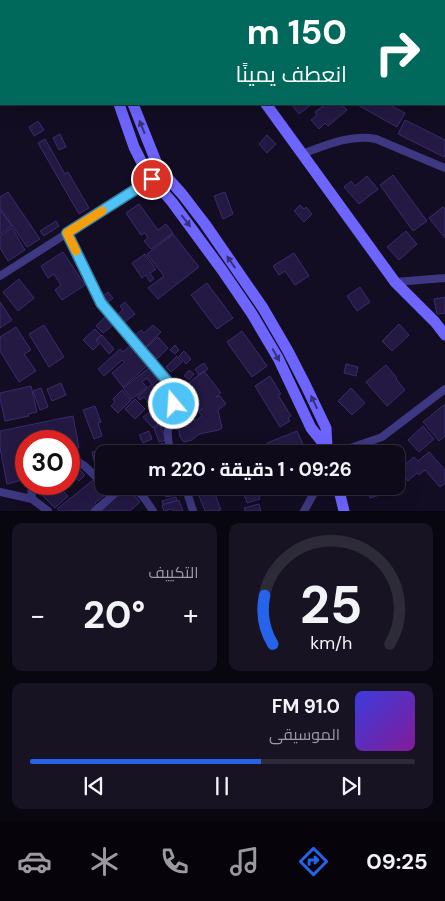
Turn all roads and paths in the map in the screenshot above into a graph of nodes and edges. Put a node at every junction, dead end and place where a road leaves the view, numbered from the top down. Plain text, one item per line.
1 (119, 105) edge
2 (133, 105) edge
3 (267, 105) edge
4 (302, 154) junction
5 (445, 168) edge
6 (152, 179) junction
7 (67, 233) junction
8 (0, 276) edge
9 (445, 278) edge
10 (395, 282) junction
11 (440, 322) edge
12 (445, 335) edge
13 (445, 389) edge
14 (169, 445) edge
15 (324, 445) edge
16 (327, 445) edge
17 (360, 445) edge
18 (80, 462) edge
19 (95, 477) edge
20 (0, 492) edge
21 (32, 495) edge
22 (112, 495) edge
23 (141, 495) edge
24 (188, 495) edge
25 (313, 495) edge
26 (340, 495) edge
27 (32, 499) junction
28 (48, 511) edge
29 (94, 511) edge
30 (153, 511) edge
31 (193, 511) edge
32 (304, 511) edge
33 (344, 511) edge

1 - 6 street
16 -> 2 street
3 - 4 street
4 - 5 street
4 - 10 street
6 - 7 street
6 -> 15 street
7 - 8 street
7 - 14 street
9 - 10 street
10 - 11 street
11 - 12 street
13 - 17 street
18 - 19 street
20 - 27 street
21 - 27 street
22 - 29 street
23 - 30 street
24 - 31 street
25 - 32 street
26 - 33 street
27 - 28 street

